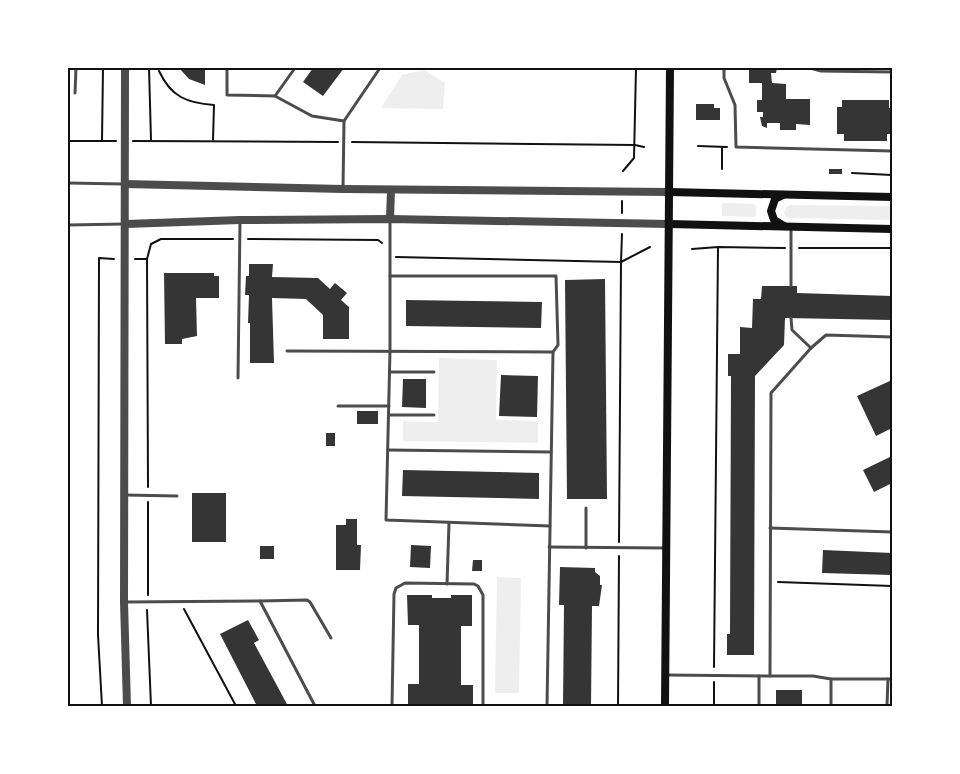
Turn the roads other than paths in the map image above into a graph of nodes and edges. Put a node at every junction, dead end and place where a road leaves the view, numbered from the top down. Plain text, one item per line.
1 (76, 68) edge
2 (125, 68) edge
3 (227, 68) edge
4 (296, 68) edge
5 (380, 68) edge
6 (670, 68) edge
7 (724, 68) edge
8 (810, 68) edge
9 (892, 72) edge
10 (75, 93) dead end
11 (275, 96) junction
12 (344, 121) junction
13 (892, 151) edge
14 (68, 183) edge
15 (125, 184) junction
16 (343, 189) junction
17 (391, 190) junction
18 (669, 192) junction
19 (787, 195) junction
20 (892, 197) edge
21 (390, 219) junction
22 (240, 220) junction
23 (126, 224) junction
24 (669, 224) junction
25 (68, 225) edge
26 (789, 227) junction
27 (892, 228) edge
28 (390, 276) junction
29 (791, 286) dead end
30 (791, 318) dead end
31 (892, 337) edge
32 (812, 348) junction
33 (390, 350) junction
34 (287, 351) dead end
35 (553, 352) junction
36 (390, 372) junction
37 (434, 372) dead end
38 (238, 378) dead end
39 (338, 406) dead end
40 (389, 406) junction
41 (389, 415) junction
42 (434, 415) dead end
43 (388, 450) junction
44 (551, 452) junction
45 (123, 495) junction
46 (177, 496) dead end
47 (586, 508) dead end
48 (449, 523) junction
49 (550, 526) junction
50 (770, 528) junction
51 (892, 532) edge
52 (549, 547) junction
53 (586, 548) junction
54 (666, 548) junction
55 (447, 584) junction
56 (260, 601) junction
57 (124, 602) junction
58 (331, 638) dead end
59 (665, 675) junction
60 (759, 676) junction
61 (771, 676) junction
62 (831, 679) junction
63 (890, 679) edge
64 (127, 706) edge
65 (315, 706) edge
66 (392, 706) edge
67 (483, 706) edge
68 (547, 706) edge
69 (665, 706) edge
70 (759, 706) edge
71 (831, 706) edge
72 (887, 706) edge

1 - 10 lane
2 - 15 street
3 - 11 lane
4 - 11 lane
5 - 12 lane
6 - 18 main road
7 - 13 lane
8 - 9 lane
11 - 12 lane
12 - 16 lane
14 - 15 lane
15 - 16 street
15 - 23 street
16 - 17 street
17 - 18 street
17 - 21 street
18 - 19 main road
18 - 24 main road
19 - 20 main road
19 - 26 main road
21 - 22 street
21 - 24 street
21 - 28 lane
22 - 23 street
22 - 38 lane
23 - 25 lane
23 - 45 street
24 - 26 main road
24 - 54 main road
26 - 27 main road
26 - 29 lane
28 - 33 lane
28 - 35 lane
30 - 32 lane
31 - 32 lane
32 - 50 lane
33 - 34 lane
33 - 35 lane
33 - 36 lane
35 - 44 lane
36 - 37 lane
36 - 40 lane
39 - 40 lane
40 - 41 lane
41 - 42 lane
41 - 43 lane
43 - 44 lane
43 - 48 lane
44 - 49 lane
45 - 46 lane
45 - 57 street
47 - 53 lane
48 - 49 lane
48 - 55 lane
49 - 52 lane
50 - 51 lane
50 - 61 lane
52 - 53 lane
52 - 68 lane
53 - 54 lane
54 - 59 main road
55 - 66 lane
55 - 67 lane
56 - 57 lane
56 - 58 lane
56 - 65 lane
57 - 64 street
59 - 60 lane
59 - 69 main road
60 - 61 lane
60 - 70 lane
61 - 62 lane
62 - 63 lane
62 - 71 lane
63 - 72 lane

